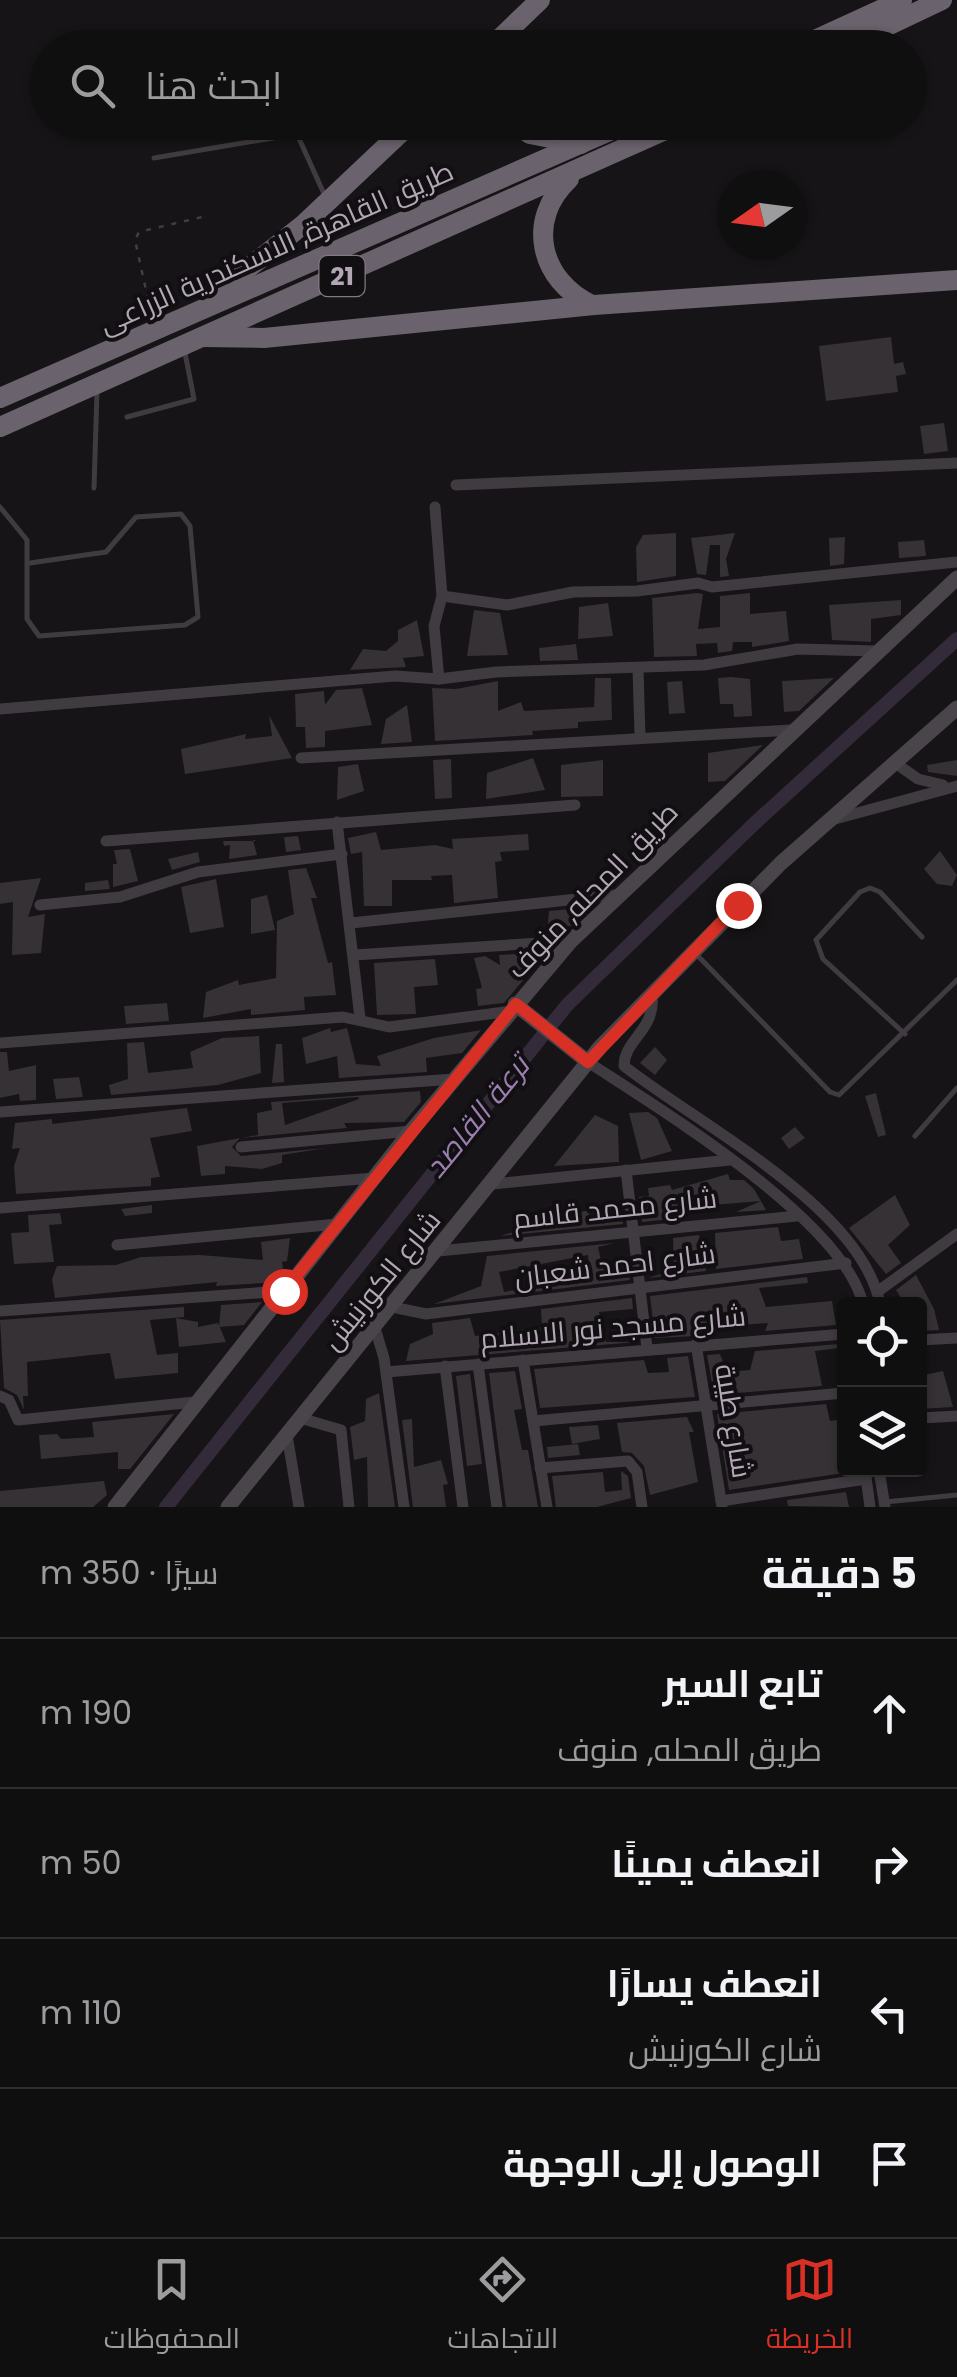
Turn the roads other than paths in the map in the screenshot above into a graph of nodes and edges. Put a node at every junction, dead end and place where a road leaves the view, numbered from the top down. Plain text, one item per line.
1 (902, 0) edge
2 (942, 0) edge
3 (529, 4) edge
4 (511, 30) edge
5 (837, 30) edge
6 (879, 30) edge
7 (261, 140) edge
8 (300, 140) edge
9 (393, 140) edge
10 (561, 140) edge
11 (590, 140) edge
12 (644, 140) edge
13 (581, 144) junction
14 (154, 158) dead end
15 (582, 170) junction
16 (328, 203) junction
17 (957, 280) edge
18 (594, 306) junction
19 (180, 318) junction
20 (204, 337) junction
21 (183, 346) junction
22 (97, 384) junction
23 (0, 398) edge
24 (127, 416) dead end
25 (0, 427) edge
26 (957, 463) edge
27 (456, 485) dead end
28 (94, 488) dead end
29 (0, 507) edge
30 (436, 507) dead end
31 (30, 562) junction
32 (957, 562) edge
33 (957, 578) edge
34 (442, 596) junction
35 (876, 651) junction
36 (638, 668) junction
37 (439, 679) junction
38 (0, 708) edge
39 (957, 708) edge
40 (791, 730) junction
41 (640, 736) junction
42 (301, 758) dead end
43 (894, 762) junction
44 (957, 786) edge
45 (575, 805) dead end
46 (337, 822) junction
47 (826, 822) junction
48 (106, 841) dead end
49 (342, 854) junction
50 (615, 895) junction
51 (40, 905) dead end
52 (351, 924) junction
53 (922, 937) dead end
54 (571, 941) junction
55 (692, 950) junction
56 (354, 955) junction
57 (957, 980) edge
58 (652, 993) junction
59 (514, 1007) junction
60 (360, 1018) junction
61 (905, 1034) junction
62 (0, 1043) edge
63 (588, 1062) junction
64 (454, 1079) junction
65 (956, 1090) edge
66 (0, 1112) edge
67 (411, 1132) junction
68 (915, 1136) dead end
69 (241, 1147) dead end
70 (730, 1160) junction
71 (626, 1170) junction
72 (374, 1178) junction
73 (493, 1184) junction
74 (0, 1208) edge
75 (797, 1216) junction
76 (337, 1224) junction
77 (633, 1232) junction
78 (957, 1234) edge
79 (118, 1245) dead end
80 (438, 1251) junction
81 (846, 1263) junction
82 (640, 1288) junction
83 (284, 1291) junction
84 (860, 1297) edge
85 (877, 1297) edge
86 (879, 1297) edge
87 (392, 1307) junction
88 (0, 1311) edge
89 (375, 1328) junction
90 (837, 1334) edge
91 (957, 1338) edge
92 (927, 1340) edge
93 (696, 1344) junction
94 (647, 1348) junction
95 (522, 1360) junction
96 (478, 1364) junction
97 (445, 1366) junction
98 (386, 1372) junction
99 (837, 1394) edge
100 (0, 1396) edge
101 (195, 1402) junction
102 (706, 1406) junction
103 (957, 1416) edge
104 (300, 1418) junction
105 (927, 1418) edge
106 (532, 1421) junction
107 (287, 1435) junction
108 (540, 1468) junction
109 (851, 1477) edge
110 (865, 1477) edge
111 (880, 1477) edge
112 (957, 1495) edge
113 (722, 1504) edge
114 (884, 1505) edge
115 (230, 1506) edge
116 (116, 1507) edge
117 (299, 1507) edge
118 (349, 1507) edge
119 (404, 1507) edge
120 (463, 1507) edge
121 (497, 1507) edge
122 (547, 1507) edge
123 (642, 1507) edge
124 (870, 1507) edge

1 - 5 highway
2 - 6 highway
3 - 4 highway
7 - 14 lane
8 - 16 lane
9 - 16 highway
10 - 13 highway
11 - 13 highway, طريق القاهرة, الاسكندرية الزراعى / 21
12 - 15 highway, طريق القاهرة, الاسكندرية الزراعى / 21
13 - 19 highway, طريق القاهرة, الاسكندرية الزراعى / 21
15 - 18 highway
15 - 20 highway, طريق القاهرة, الاسكندرية الزراعى / 21
16 - 19 highway
17 - 18 highway
18 - 20 highway
19 - 23 highway, طريق القاهرة, الاسكندرية الزراعى / 21
20 - 21 highway, طريق القاهرة, الاسكندرية الزراعى / 21
21 - 22 highway, طريق القاهرة, الاسكندرية الزراعى / 21
21 - 24 lane
22 - 25 highway, طريق القاهرة, الاسكندرية الزراعى / 21
22 - 28 lane
26 - 27 street
29 - 31 lane
30 - 34 street
31 - 31 lane
32 - 34 street
33 - 35 main road, طريق المحله, منوف
34 - 37 street
35 - 36 street
35 - 40 main road, طريق المحله, منوف
36 - 37 street
36 - 41 street
37 - 38 street
39 - 43 main road, شارع الكورنيش
40 - 41 street
40 - 50 main road, طريق المحله, منوف
41 - 42 street
43 - 44 street
43 - 47 main road, شارع الكورنيش
44 - 47 street
45 - 46 street
46 - 48 street
46 - 49 street
47 - 55 main road, شارع الكورنيش
49 - 51 street
49 - 52 street
50 - 52 street
50 - 54 main road, طريق المحله, منوف
52 - 56 street
53 - 61 lane
54 - 56 street
54 - 59 main road, طريق المحله, منوف
55 - 58 main road, شارع الكورنيش
55 - 61 lane
56 - 60 street
57 - 61 lane
58 - 63 main road, شارع الكورنيش
58 - 85 street
59 - 60 street
59 - 63 main road
59 - 64 main road, طريق المحله, منوف
60 - 62 street
63 - 70 street
63 - 73 main road, شارع الكورنيش
64 - 66 street
64 - 67 main road, طريق المحله, منوف
65 - 68 lane
67 - 69 street
67 - 72 main road, طريق المحله, منوف
70 - 71 street
70 - 75 street
71 - 73 street
71 - 77 street
72 - 74 street
72 - 76 main road, طريق المحله, منوف
73 - 80 main road, شارع الكورنيش
75 - 77 street, شارع محمد قاسم
75 - 81 street
76 - 79 street
76 - 83 main road, طريق المحله, منوف
77 - 80 street, شارع محمد قاسم
77 - 82 street
78 - 86 street
80 - 87 main road, شارع الكورنيش
81 - 82 street, شارع احمد شعبان
81 - 84 street
82 - 87 street, شارع احمد شعبان
82 - 94 street
83 - 88 street
83 - 101 main road, طريق المحله, منوف
87 - 89 main road, شارع الكورنيش
89 - 98 street
89 - 104 main road, شارع الكورنيش
90 - 93 street, شارع مسجد نور الاسلام
91 - 92 street
93 - 94 street, شارع مسجد نور الاسلام
93 - 102 street, شارع طيبة
94 - 95 street, شارع مسجد نور الاسلام
95 - 96 street, شارع مسجد نور الاسلام
95 - 106 street
96 - 97 street, شارع مسجد نور الاسلام
96 - 121 street
97 - 98 street, شارع مسجد نور الاسلام
97 - 120 street
98 - 119 street
99 - 102 street
100 - 101 street
101 - 116 main road, طريق المحله, منوف
102 - 106 street
102 - 113 street, شارع طيبة
103 - 105 street
104 - 107 main road, شارع الكورنيش
104 - 118 street
106 - 108 street
107 - 115 main road, شارع الكورنيش
107 - 117 street
108 - 122 street
108 - 123 street
109 - 113 street
110 - 124 street
111 - 114 street
112 - 114 lane

